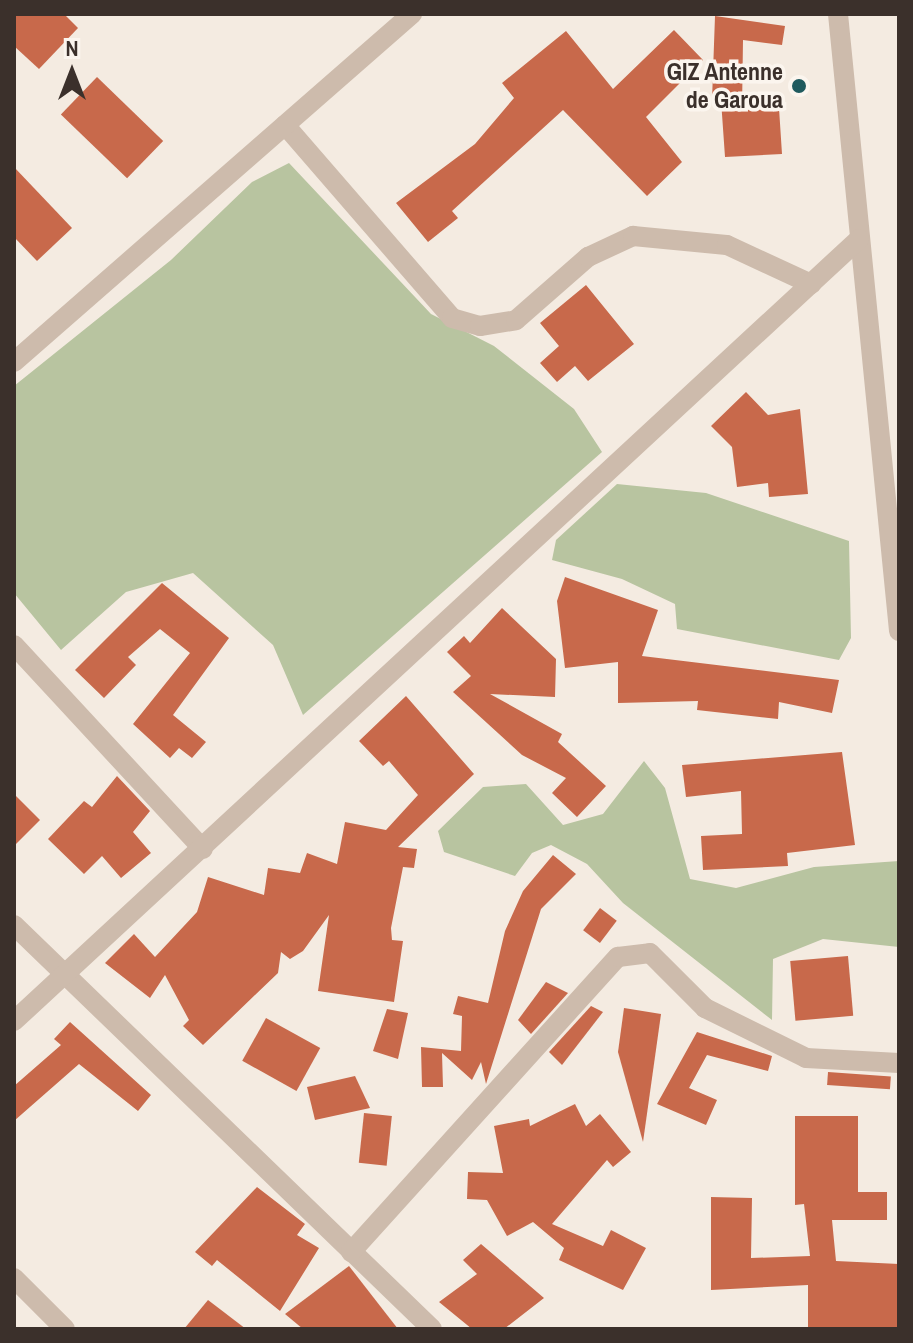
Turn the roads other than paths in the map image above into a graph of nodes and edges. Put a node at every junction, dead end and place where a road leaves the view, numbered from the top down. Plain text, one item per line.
1 (412, 14) edge
2 (838, 14) edge
3 (285, 125) junction
4 (859, 239) junction
5 (811, 284) junction
6 (14, 362) edge
7 (890, 441) edge
8 (899, 631) edge
9 (14, 645) edge
10 (203, 849) junction
11 (14, 925) edge
12 (65, 977) junction
13 (14, 1021) edge
14 (899, 1063) edge
15 (351, 1252) junction
16 (14, 1278) edge
17 (65, 1329) edge
18 (432, 1329) edge

1 - 3 street
2 - 4 street
3 - 5 street
3 - 6 street
4 - 5 street
4 - 7 street
5 - 10 street
7 - 8 street
9 - 10 street
10 - 12 street
11 - 12 street
12 - 13 street
12 - 15 street
14 - 15 street
15 - 18 street
16 - 17 street

